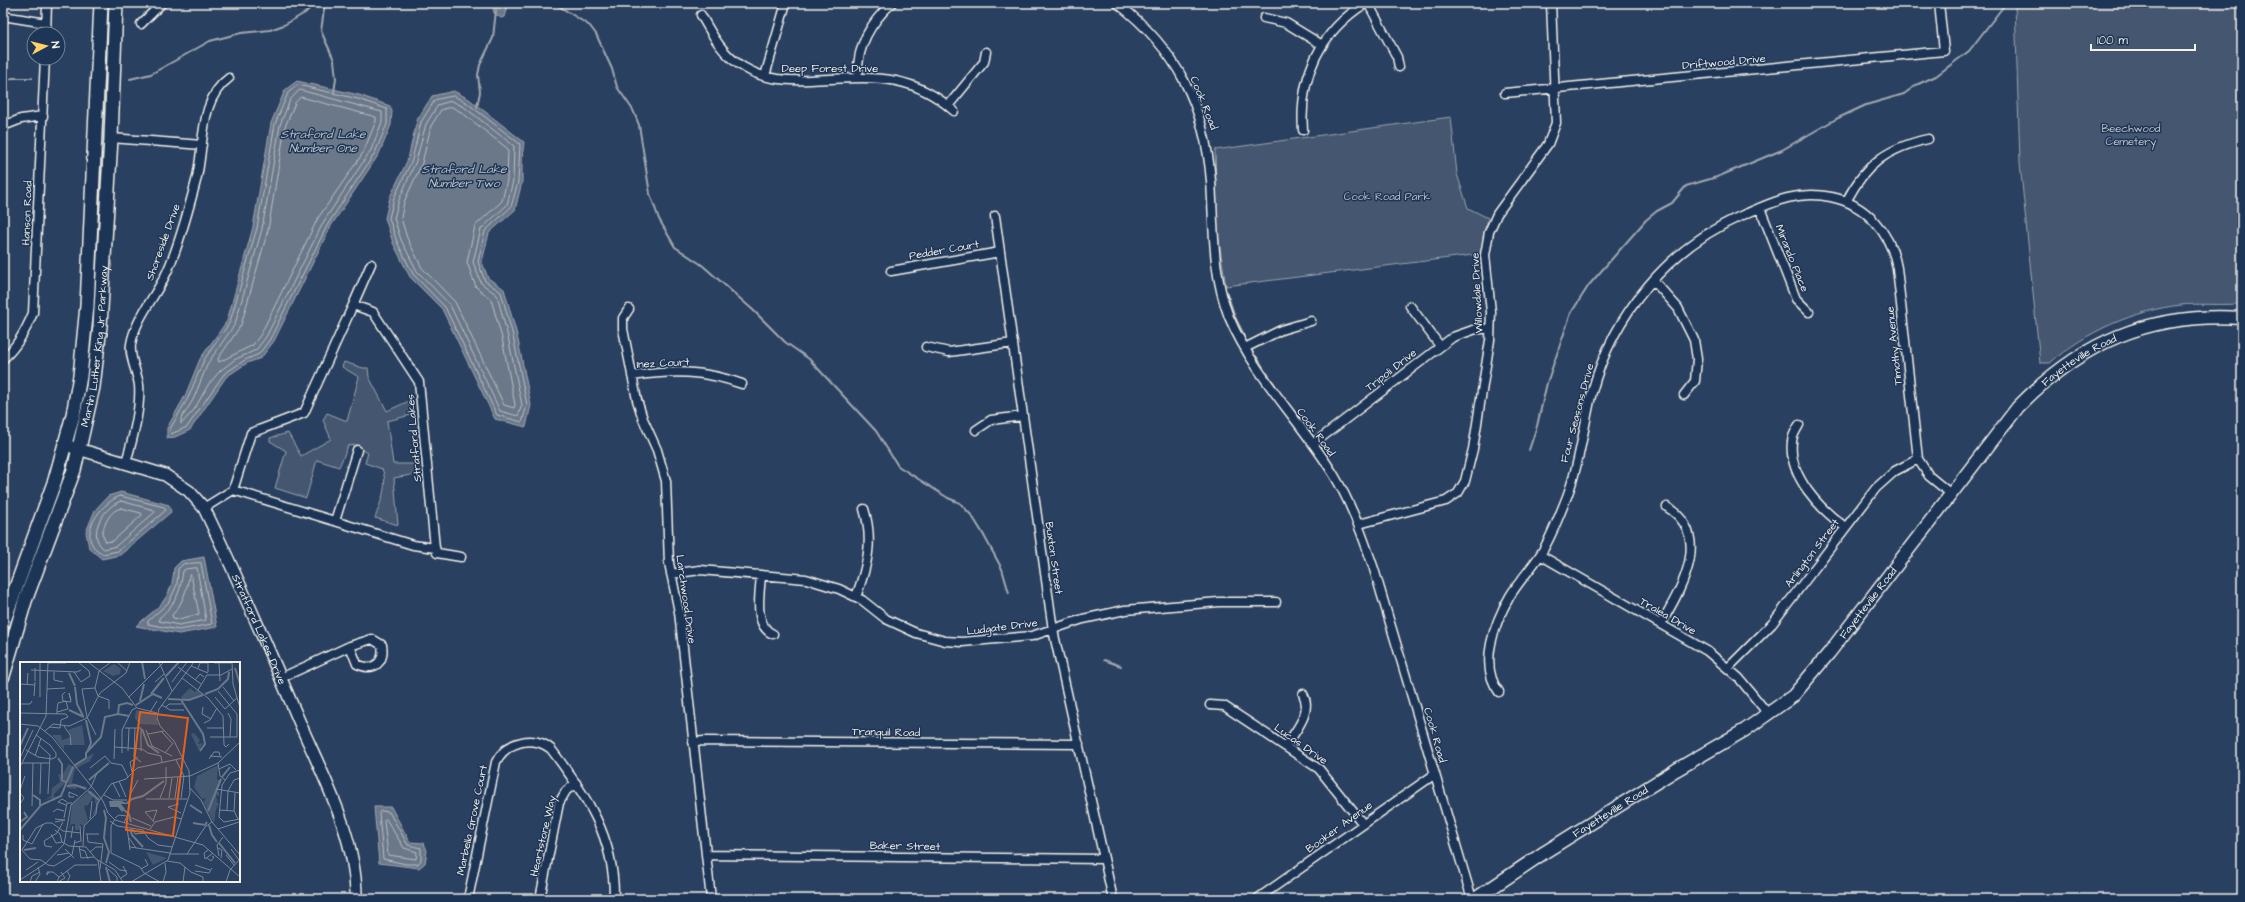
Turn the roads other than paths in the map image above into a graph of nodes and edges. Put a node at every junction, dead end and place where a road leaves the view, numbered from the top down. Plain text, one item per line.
1 (47, 3) edge
2 (102, 3) edge
3 (116, 3) edge
4 (162, 3) edge
5 (786, 3) edge
6 (892, 3) edge
7 (1117, 3) edge
8 (1367, 3) edge
9 (1551, 3) edge
10 (1939, 3) edge
11 (701, 15) dead end
12 (3, 16) edge
13 (1264, 18) dead end
14 (46, 23) joint
15 (141, 24) dead end
16 (1322, 45) junction
17 (986, 52) dead end
18 (45, 66) edge
19 (1399, 67) dead end
20 (765, 76) junction
21 (229, 78) dead end
22 (858, 78) junction
23 (1555, 88) junction
24 (1505, 93) dead end
25 (43, 116) junction
26 (3, 126) edge
27 (1303, 130) dead end
28 (111, 138) junction
29 (1928, 139) dead end
30 (202, 146) junction
31 (1847, 200) junction
32 (1760, 208) junction
33 (995, 216) dead end
34 (1000, 252) junction
35 (371, 264) dead end
36 (891, 271) dead end
37 (1653, 280) junction
38 (354, 305) junction
39 (1410, 306) dead end
40 (629, 309) dead end
41 (1809, 312) dead end
42 (2242, 318) edge
43 (1311, 321) dead end
44 (1490, 329) junction
45 (1013, 343) junction
46 (1440, 346) junction
47 (926, 347) dead end
48 (1245, 348) junction
49 (3, 359) edge
50 (632, 376) junction
51 (742, 384) dead end
52 (1684, 395) dead end
53 (1023, 416) junction
54 (1799, 425) dead end
55 (976, 430) dead end
56 (1313, 444) junction
57 (66, 445) junction
58 (79, 449) junction
59 (357, 450) dead end
60 (1918, 459) junction
61 (126, 462) junction
62 (233, 490) junction
63 (1951, 494) junction
64 (1667, 507) dead end
65 (204, 508) junction
66 (864, 509) dead end
67 (335, 521) junction
68 (1359, 524) junction
69 (1845, 527) junction
70 (435, 548) junction
71 (1540, 555) junction
72 (461, 557) dead end
73 (671, 574) junction
74 (761, 575) junction
75 (856, 597) junction
76 (1276, 602) dead end
77 (3, 623) edge
78 (1661, 624) junction
79 (1053, 630) junction
80 (773, 634) dead end
81 (350, 646) dead end
82 (1728, 668) junction
83 (3, 676) edge
84 (281, 678) junction
85 (1499, 692) dead end
86 (1303, 694) dead end
87 (1210, 705) dead end
88 (1769, 715) junction
89 (693, 742) junction
90 (1079, 744) junction
91 (1286, 746) junction
92 (1435, 774) junction
93 (576, 783) junction
94 (1363, 824) junction
95 (706, 855) junction
96 (1104, 859) junction
97 (356, 899) edge
98 (468, 899) edge
99 (540, 899) edge
100 (614, 899) edge
101 (711, 899) edge
102 (1113, 899) edge
103 (1257, 899) edge
104 (1474, 899) edge

1 - 14 street
2 - 57 main road, Martin Luther King Jr Parkway
3 - 28 main road, Martin Luther King Jr Parkway
4 - 15 street
5 - 20 street
6 - 22 street
7 - 48 street, Cook Road
8 - 16 street
8 - 19 street
9 - 23 street, Willowdale Drive
10 - 23 street, Driftwood Drive
11 - 20 street, Deep Forest Drive
12 - 14 street
13 - 16 street
16 - 27 street
17 - 22 street, Deep Forest Drive
18 - 25 street, Hanson Road
20 - 22 street, Deep Forest Drive
21 - 30 street, Shoreside Drive
23 - 24 street, Driftwood Drive
23 - 44 street, Willowdale Drive
25 - 26 street
25 - 49 street, Hanson Road
28 - 30 street
28 - 58 main road, Martin Luther King Jr Parkway
29 - 31 street
30 - 61 street, Shoreside Drive
31 - 32 street, Four Seasons Drive
31 - 60 street, Timothy Avenue
32 - 37 street, Four Seasons Drive
32 - 41 street, Mirando Place
33 - 34 street, Buxton Street
34 - 36 street, Pedder Court
34 - 45 street, Buxton Street
35 - 38 street
37 - 52 street
37 - 71 street, Four Seasons Drive
38 - 62 street
38 - 70 street, Stratford Lakes
39 - 46 street
40 - 50 street, Larchwood Drive
42 - 63 main road, Fayetteville Road
43 - 48 street
44 - 46 street, Tripoli Drive
44 - 68 street, Willowdale Drive
45 - 47 street
45 - 53 street, Buxton Street
46 - 56 street, Tripoli Drive
48 - 56 street, Cook Road
50 - 51 street, Inez Court
50 - 73 street, Larchwood Drive
53 - 55 street
53 - 79 street, Buxton Street
54 - 69 street
56 - 68 street, Cook Road
57 - 58 street, Stratford Lakes Drive
57 - 77 main road, Martin Luther King Jr Parkway
58 - 61 street, Stratford Lakes Drive
58 - 83 main road, Martin Luther King Jr Parkway
59 - 67 street
60 - 63 street, Timothy Avenue
60 - 69 street, Arlington Street
61 - 65 street, Stratford Lakes Drive
62 - 65 street
62 - 67 street
63 - 88 main road, Fayetteville Road
64 - 78 street
65 - 84 street, Stratford Lakes Drive
66 - 75 street
67 - 70 street
68 - 92 street, Cook Road
69 - 82 street, Arlington Street
70 - 72 street
71 - 78 street, Tralea Drive
71 - 85 street, Four Seasons Drive
73 - 74 street, Ludgate Drive
73 - 89 street, Larchwood Drive
74 - 75 street, Ludgate Drive
74 - 80 street
75 - 79 street, Ludgate Drive
76 - 79 street, Ludgate Drive
78 - 82 street, Tralea Drive
79 - 90 street, Buxton Street
81 - 84 street
82 - 88 street, Tralea Drive
84 - 97 street, Stratford Lakes Drive
86 - 91 street
87 - 91 street, Lucas Drive
88 - 104 main road, Fayetteville Road
89 - 90 street, Tranquil Road
89 - 95 street, Larchwood Drive
90 - 96 street, Buxton Street
91 - 94 street, Lucas Drive
92 - 94 street, Booker Avenue
92 - 104 street, Cook Road
93 - 98 street, Marbella Grove Court
93 - 99 street, Heartstone Way
93 - 100 street, Marbella Grove Court
94 - 103 street, Booker Avenue
95 - 96 street, Baker Street
95 - 101 street, Larchwood Drive
96 - 102 street, Buxton Street

